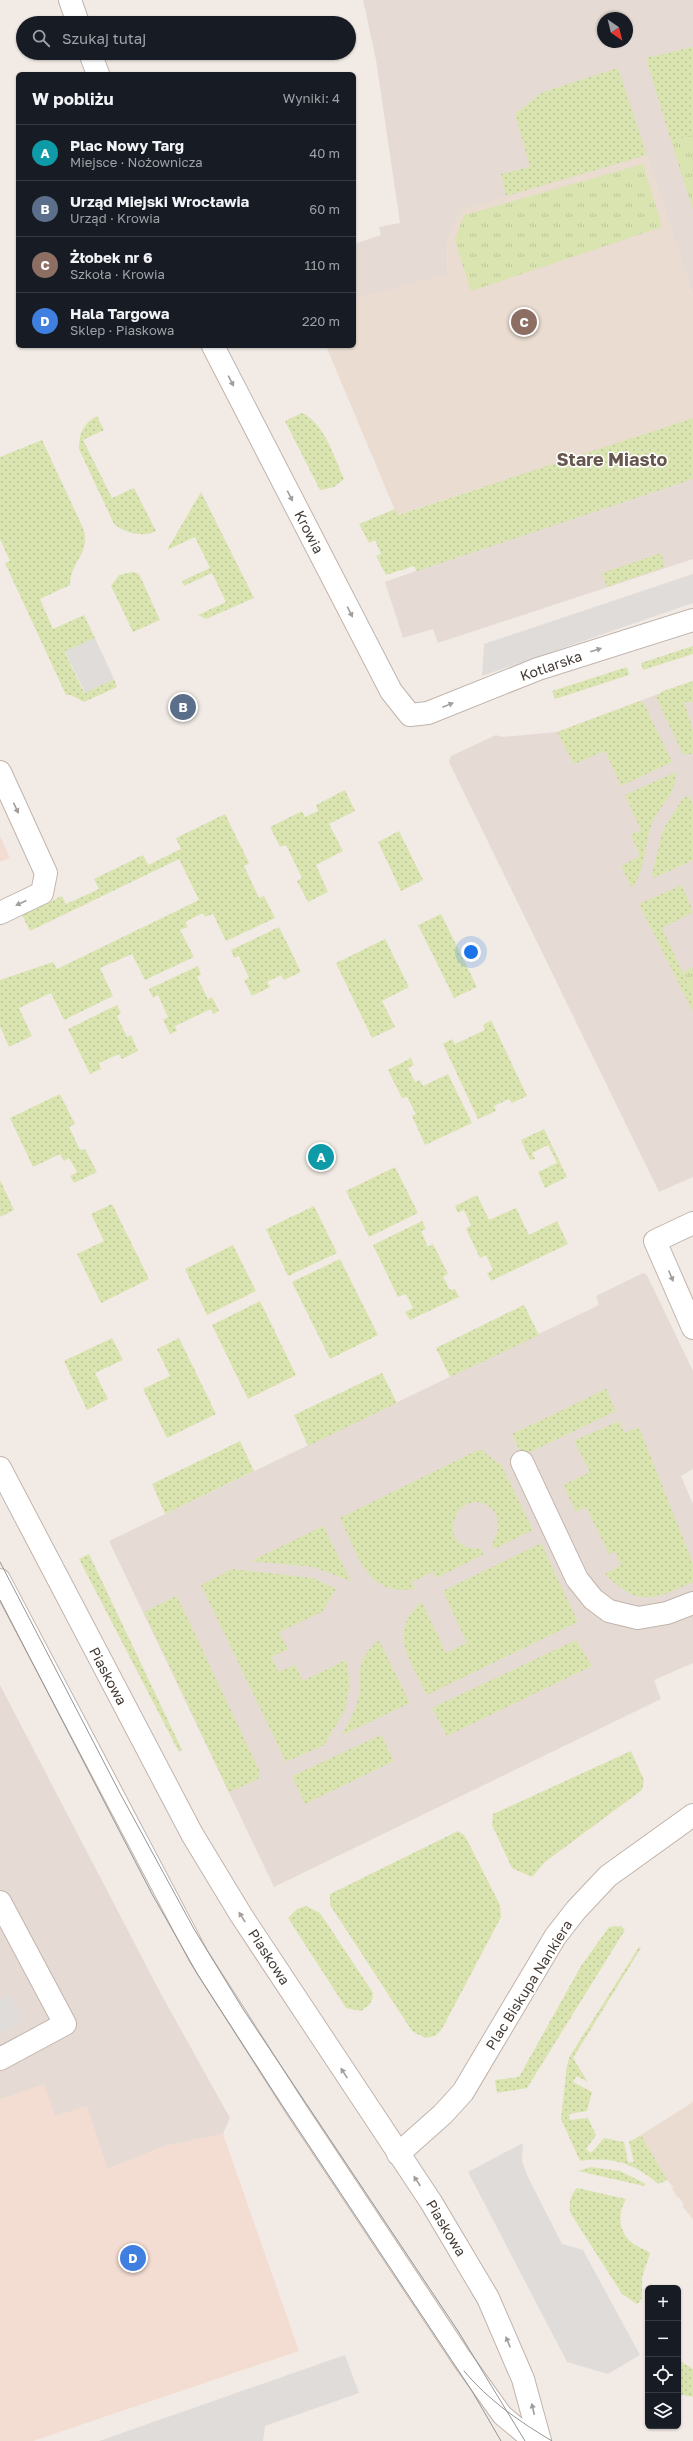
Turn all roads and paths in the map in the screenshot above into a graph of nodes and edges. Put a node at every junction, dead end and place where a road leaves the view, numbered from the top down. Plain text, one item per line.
1 (70, 0) edge
2 (76, 16) edge
3 (93, 60) edge
4 (97, 72) edge
5 (214, 348) edge
6 (693, 620) edge
7 (410, 715) joint
8 (0, 772) edge
9 (0, 913) edge
10 (693, 1223) edge
11 (693, 1328) edge
12 (522, 1462) dead end
13 (0, 1468) edge
14 (0, 1579) edge
15 (693, 1603) edge
16 (693, 1815) edge
17 (0, 1902) edge
18 (0, 2059) edge
19 (398, 2154) junction
20 (533, 2441) edge
21 (540, 2441) edge

1 - 2 street
3 - 4 street
5 -> 7 street, Krowia
7 -> 6 street, Kotlarska
8 -> 9 street
10 -> 11 street
12 - 15 street
19 -> 13 street, Piaskowa
14 - 20 lane
16 - 19 street, Plac Biskupa Nankiera
17 - 18 street
21 -> 19 street, Piaskowa

